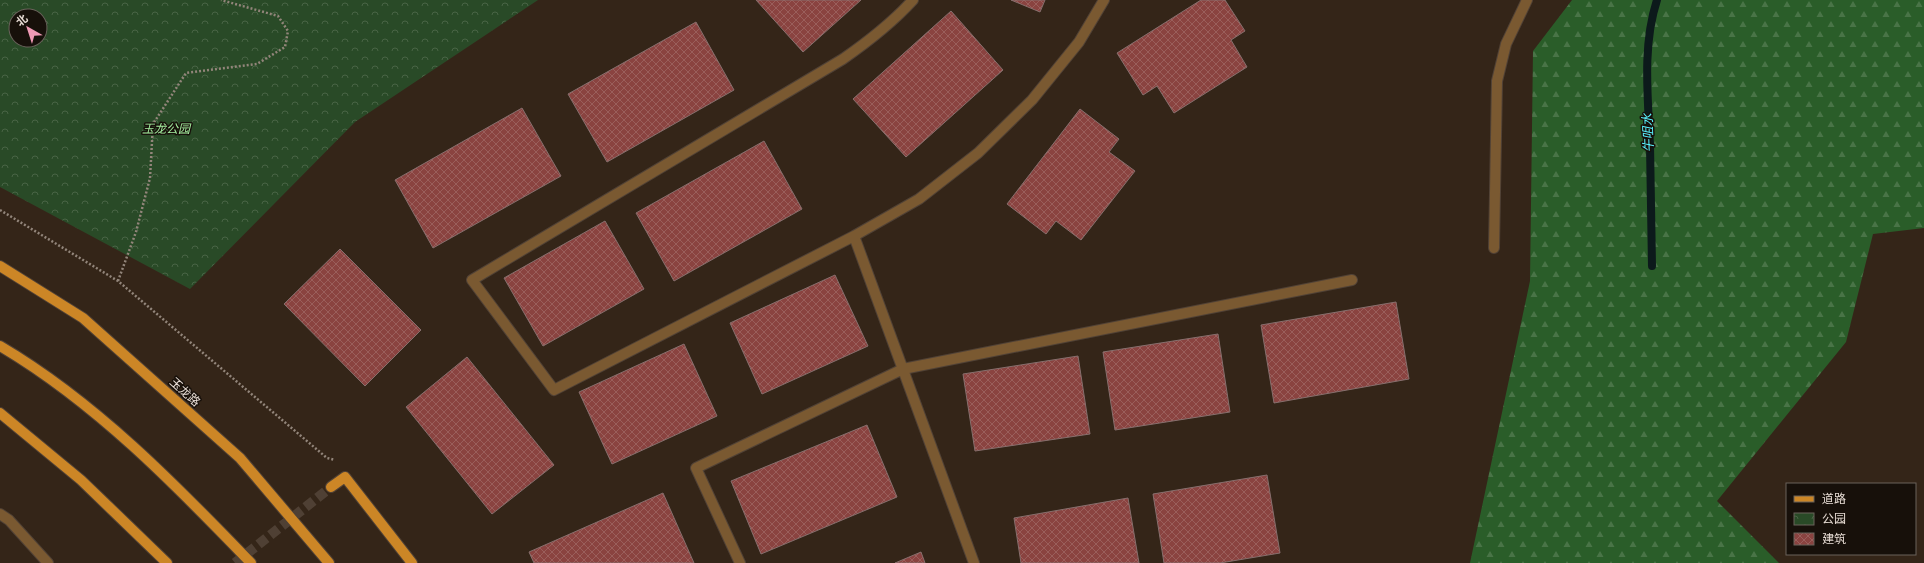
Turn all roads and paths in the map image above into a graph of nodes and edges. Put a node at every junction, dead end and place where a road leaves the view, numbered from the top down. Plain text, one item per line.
1 (222, 0) edge
2 (913, 0) edge
3 (1104, 0) edge
4 (1527, 0) edge
5 (0, 210) edge
6 (854, 236) junction
7 (1494, 248) dead end
8 (0, 266) edge
9 (1352, 280) dead end
10 (118, 281) junction
11 (0, 346) edge
12 (903, 369) junction
13 (0, 413) edge
14 (340, 461) dead end
15 (331, 487) tunnel mouth
16 (0, 514) edge
17 (48, 563) edge
18 (167, 563) edge
19 (251, 563) edge
20 (329, 563) edge
21 (412, 563) edge
22 (740, 563) edge
23 (974, 563) edge

1 - 10 path
2 - 6 street
3 - 6 street
4 - 7 street
5 - 10 path
6 - 12 street
8 - 20 main road, 玉龙路
9 - 12 street
10 - 14 path
11 - 19 main road
12 - 22 street
12 - 23 street
13 - 18 main road
15 - 21 main road
16 - 17 street

